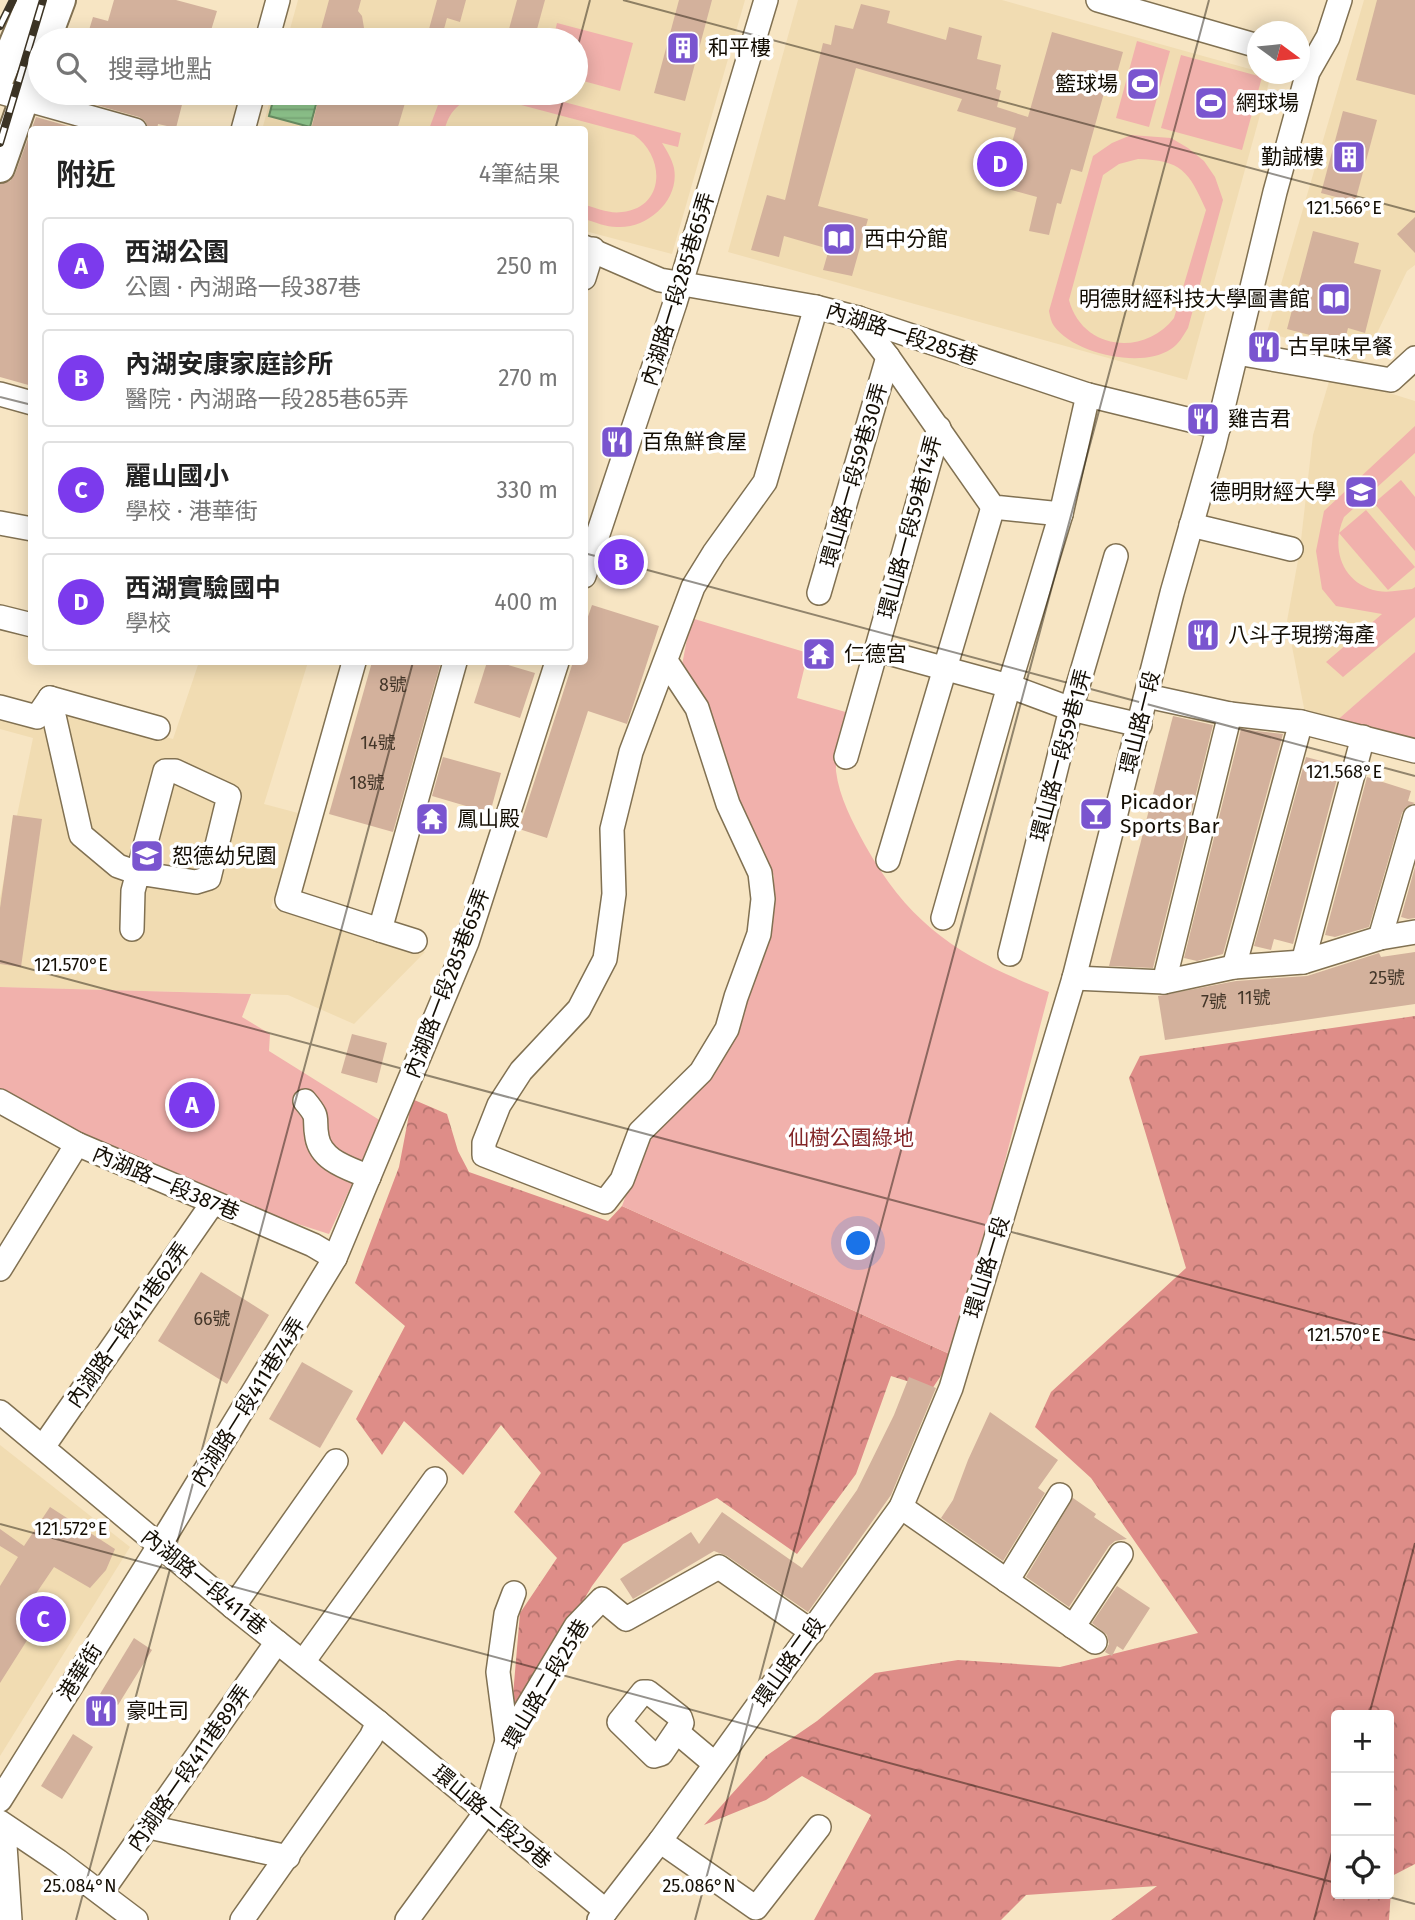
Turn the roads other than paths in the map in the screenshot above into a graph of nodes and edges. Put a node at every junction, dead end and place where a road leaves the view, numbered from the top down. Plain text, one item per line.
1 (32, 0) edge
2 (61, 0) edge
3 (277, 0) edge
4 (766, 0) edge
5 (1098, 0) edge
6 (1340, 0) edge
7 (50, 28) edge
8 (270, 28) edge
9 (1247, 43) edge
10 (1310, 57) edge
11 (28, 72) edge
12 (0, 77) edge
13 (1301, 84) edge
14 (12, 95) edge
15 (46, 105) edge
16 (250, 105) edge
17 (118, 126) edge
18 (244, 126) edge
19 (0, 168) edge
20 (589, 248) edge
21 (681, 284) junction
22 (816, 307) junction
23 (858, 318) junction
24 (1237, 353) junction
25 (888, 357) junction
26 (1415, 358) edge
27 (1391, 380) junction
28 (1415, 383) edge
29 (0, 394) edge
30 (1088, 395) junction
31 (28, 402) edge
32 (1219, 427) junction
33 (939, 428) junction
34 (993, 507) junction
35 (1061, 514) junction
36 (0, 523) edge
37 (1191, 525) junction
38 (28, 528) edge
39 (1291, 549) dead end
40 (1115, 556) dead end
41 (588, 563) edge
42 (819, 593) dead end
43 (0, 617) edge
44 (28, 624) edge
45 (877, 650) junction
46 (666, 661) junction
47 (353, 665) edge
48 (454, 665) edge
49 (556, 665) edge
50 (946, 668) junction
51 (1009, 686) junction
52 (1147, 696) junction
53 (50, 698) junction
54 (0, 707) edge
55 (1070, 709) junction
56 (1230, 714) junction
57 (1301, 722) junction
58 (1140, 725) junction
59 (158, 728) dead end
60 (1363, 737) junction
61 (1415, 751) edge
62 (846, 757) dead end
63 (1415, 817) edge
64 (888, 860) dead end
65 (138, 873) junction
66 (943, 918) dead end
67 (132, 929) dead end
68 (380, 930) junction
69 (1415, 932) edge
70 (1380, 938) junction
71 (415, 941) dead end
72 (1010, 954) dead end
73 (1303, 962) junction
74 (1234, 967) junction
75 (1074, 978) junction
76 (1164, 982) junction
77 (0, 1101) edge
78 (305, 1101) dead end
79 (77, 1144) junction
80 (369, 1177) junction
81 (212, 1204) junction
82 (335, 1258) junction
83 (0, 1269) edge
84 (951, 1388) joint
85 (0, 1412) edge
86 (43, 1447) junction
87 (336, 1461) dead end
88 (435, 1479) dead end
89 (1060, 1495) dead end
90 (901, 1507) junction
91 (159, 1545) junction
92 (1121, 1554) dead end
93 (1007, 1581) junction
94 (514, 1593) dead end
95 (233, 1607) junction
96 (1073, 1627) junction
97 (812, 1632) junction
98 (277, 1642) junction
99 (1096, 1642) dead end
100 (303, 1662) junction
101 (378, 1722) junction
102 (677, 1732) dead end
103 (507, 1741) junction
104 (715, 1764) junction
105 (0, 1800) edge
106 (486, 1812) junction
107 (6, 1826) edge
108 (149, 1827) junction
109 (819, 1827) dead end
110 (660, 1841) junction
111 (288, 1857) junction
112 (101, 1894) junction
113 (751, 1914) edge
114 (603, 1915) edge
115 (10, 1920) edge
116 (136, 1920) edge
117 (242, 1920) edge
118 (407, 1920) edge

1 - 12 main road
2 - 7 main road
3 - 8 street
4 - 21 street, 內湖路一段285巷65弄
5 - 9 street
6 - 10 street, 環山路一段
11 - 14 main road
13 - 24 street, 環山路一段
14 - 19 main road
15 - 17 street
16 - 18 street
20 - 21 street, 內湖路一段285巷
21 - 22 street, 內湖路一段285巷
21 - 41 street, 內湖路一段285巷65弄
22 - 23 street, 內湖路一段285巷
22 - 46 street
23 - 25 street, 環山路一段59巷14弄
23 - 30 street, 內湖路一段285巷
24 - 27 street
24 - 32 street, 環山路一段
25 - 33 street, 環山路一段59巷14弄
25 - 42 street, 環山路一段59巷30弄
26 - 27 street
27 - 28 street
29 - 31 street
30 - 32 street, 內湖路一段285巷
30 - 35 street
32 - 37 street, 環山路一段
33 - 34 street
33 - 45 street, 環山路一段59巷14弄
34 - 35 street
34 - 50 street
35 - 51 street
36 - 38 street
37 - 39 street
37 - 52 street, 環山路一段
40 - 55 street, 環山路一段59巷1弄
43 - 44 street
45 - 50 street
45 - 62 street, 環山路一段59巷14弄
46 - 46 street
47 - 68 street
48 - 68 street
49 - 80 street, 內湖路一段285巷65弄
50 - 51 street
50 - 64 street
51 - 55 street
51 - 66 street
52 - 56 street
52 - 58 street, 環山路一段
53 - 54 street
53 - 59 street
53 - 65 street
55 - 58 street
55 - 72 street, 環山路一段59巷1弄
56 - 57 street
56 - 76 street
57 - 60 street
57 - 74 street
58 - 75 street, 環山路一段
60 - 61 street
60 - 73 street
63 - 70 street
65 - 65 street
65 - 67 street
68 - 71 street
69 - 70 street
70 - 73 street
73 - 74 street
74 - 76 street
75 - 76 street
75 - 84 street, 環山路一段
77 - 79 street, 內湖路一段387巷
78 - 80 street
79 - 81 street, 內湖路一段387巷
79 - 83 street
80 - 82 street, 內湖路一段285巷65弄
81 - 82 street, 內湖路一段387巷
81 - 86 street, 內湖路一段411巷62弄
82 - 91 street, 內湖路一段411巷74弄
84 - 90 street, 環山路二段
85 - 86 street, 內湖路一段411巷
86 - 91 street, 內湖路一段411巷
87 - 95 street
88 - 100 street
89 - 93 street
90 - 93 street
90 - 97 street, 環山路二段
91 - 95 street, 內湖路一段411巷
91 - 105 street, 港華街
92 - 96 street
93 - 96 street
94 - 103 street
95 - 98 street, 內湖路一段411巷
96 - 99 street
97 - 103 street, 環山路二段25巷
97 - 104 street, 環山路二段
98 - 100 street, 內湖路一段411巷
98 - 108 street, 內湖路一段411巷89弄
100 - 101 street, 內湖路一段411巷
101 - 106 street, 環山路二段29巷
101 - 111 street
102 - 104 street
103 - 106 street, 環山路二段25巷
104 - 110 street, 環山路二段
106 - 114 street, 環山路二段29巷
106 - 118 street, 環山路二段25巷
107 - 112 street
107 - 115 street
108 - 111 street
108 - 112 street, 內湖路一段411巷89弄
109 - 113 street
110 - 113 street
110 - 114 street, 環山路二段
111 - 117 street
112 - 116 street

